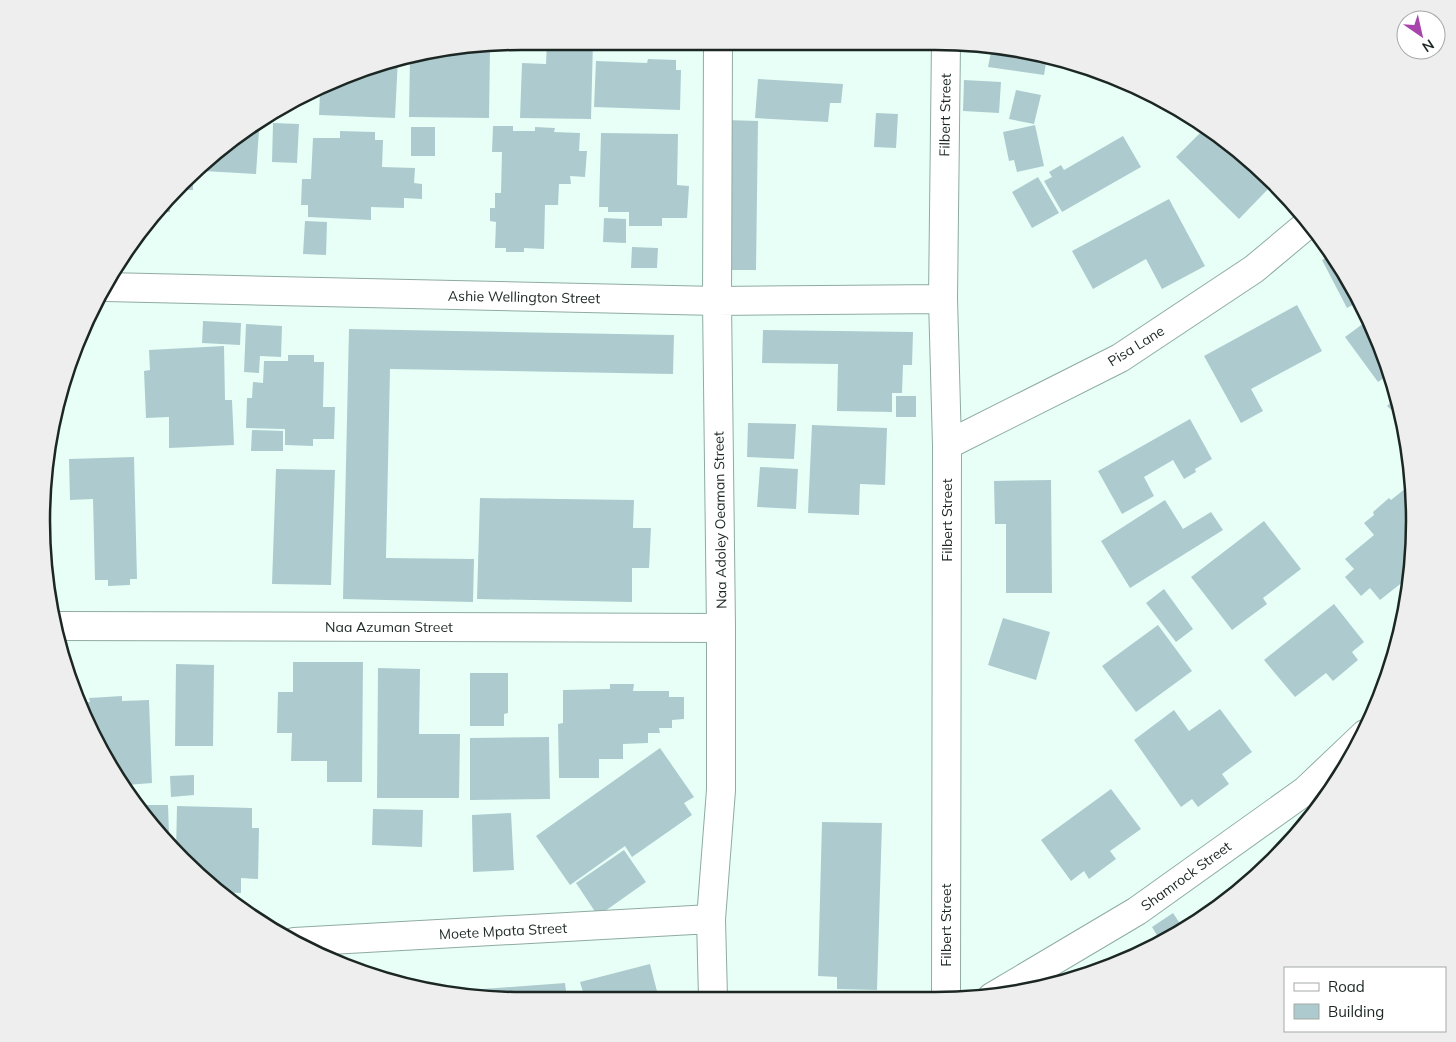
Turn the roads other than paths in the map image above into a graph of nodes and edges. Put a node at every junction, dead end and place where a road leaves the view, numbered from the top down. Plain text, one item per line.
1 (718, 50) edge
2 (946, 50) edge
3 (1304, 228) edge
4 (113, 286) edge
5 (943, 299) junction
6 (717, 301) junction
7 (948, 445) junction
8 (62, 626) edge
9 (721, 628) junction
10 (1344, 754) edge
11 (711, 919) junction
12 (309, 941) edge
13 (1011, 986) edge
14 (713, 992) edge
15 (946, 992) edge

1 - 6 street, Naa Adoley Oeaman Street
2 - 5 street, Filbert Street
3 - 7 street, Pisa Lane
4 - 6 street, Ashie Wellington Street
5 - 6 street, Ashie Wellington Street
5 - 7 street, Filbert Street
6 - 9 street, Naa Adoley Oeaman Street
7 - 15 street, Filbert Street
8 - 9 street, Naa Azuman Street
9 - 11 street, Naa Adoley Oeaman Street
10 - 13 street, Shamrock Street
11 - 12 street, Moete Mpata Street
11 - 14 street, Naa Adoley Oeaman Street

